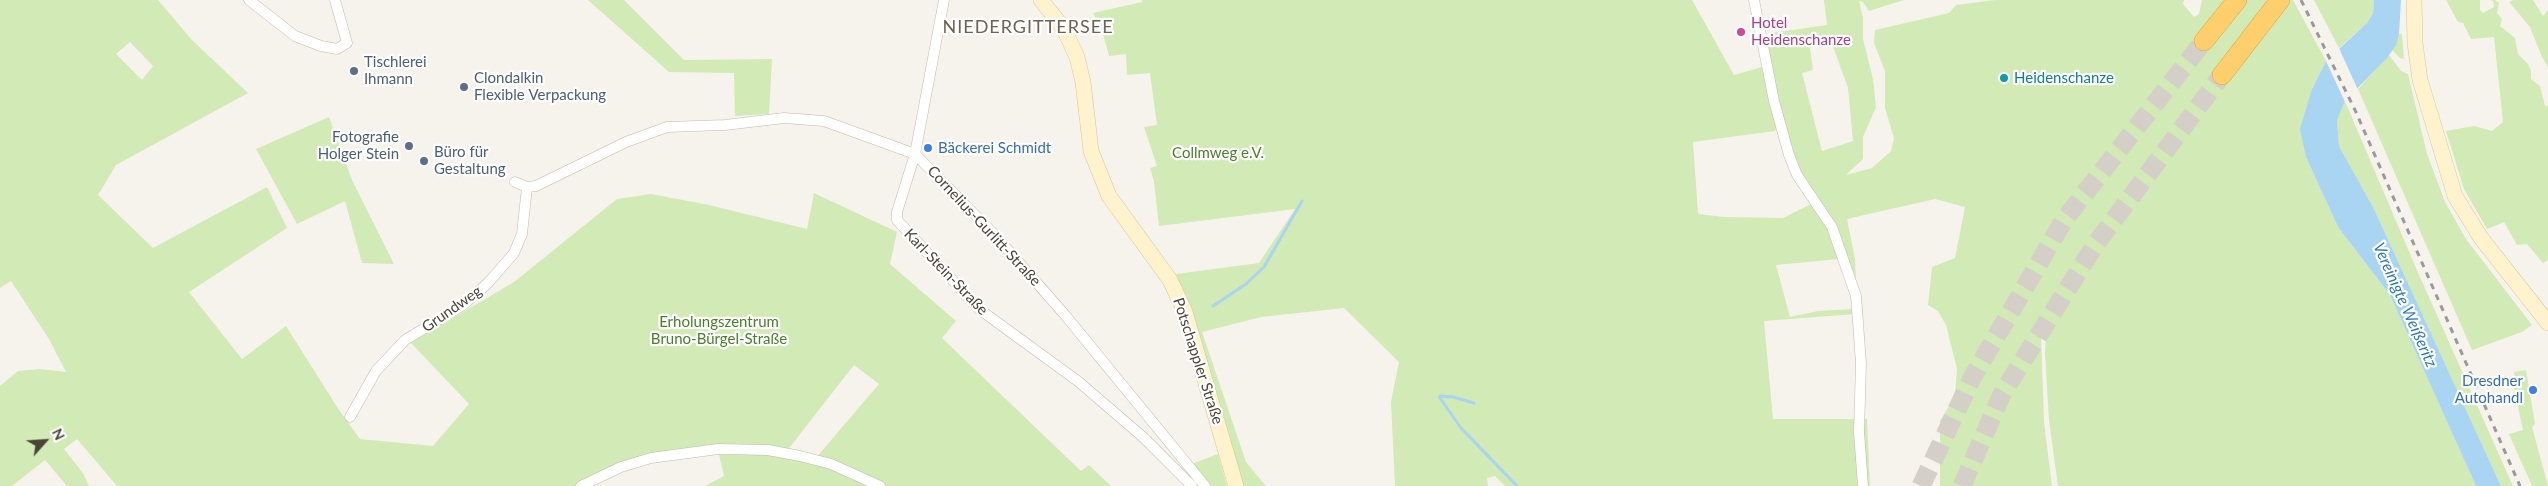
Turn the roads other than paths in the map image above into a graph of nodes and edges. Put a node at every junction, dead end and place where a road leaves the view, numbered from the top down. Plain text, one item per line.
1 (249, 0) edge
2 (335, 0) edge
3 (944, 0) edge
4 (1041, 0) edge
5 (1754, 0) edge
6 (2237, 0) edge
7 (2280, 0) edge
8 (2414, 0) edge
9 (2204, 41) tunnel mouth
10 (2222, 75) tunnel mouth
11 (915, 154) junction
12 (515, 182) dead end
13 (527, 187) junction
14 (2548, 323) edge
15 (350, 417) dead end
16 (581, 486) edge
17 (880, 486) edge
18 (1192, 486) edge
19 (1205, 486) edge
20 (1236, 486) edge
21 (1863, 486) edge

1 - 2 street
3 - 11 street, Karl-Stein-Straße
4 - 20 street, Potschappler Straße
5 - 21 street
6 - 9 highway
7 - 10 highway
8 - 14 street
11 - 13 street, Cornelius-Gurlitt-Straße
11 - 18 street, Karl-Stein-Straße
11 - 19 street, Cornelius-Gurlitt-Straße
12 - 13 street
13 - 15 street, Grundweg
16 - 17 street

